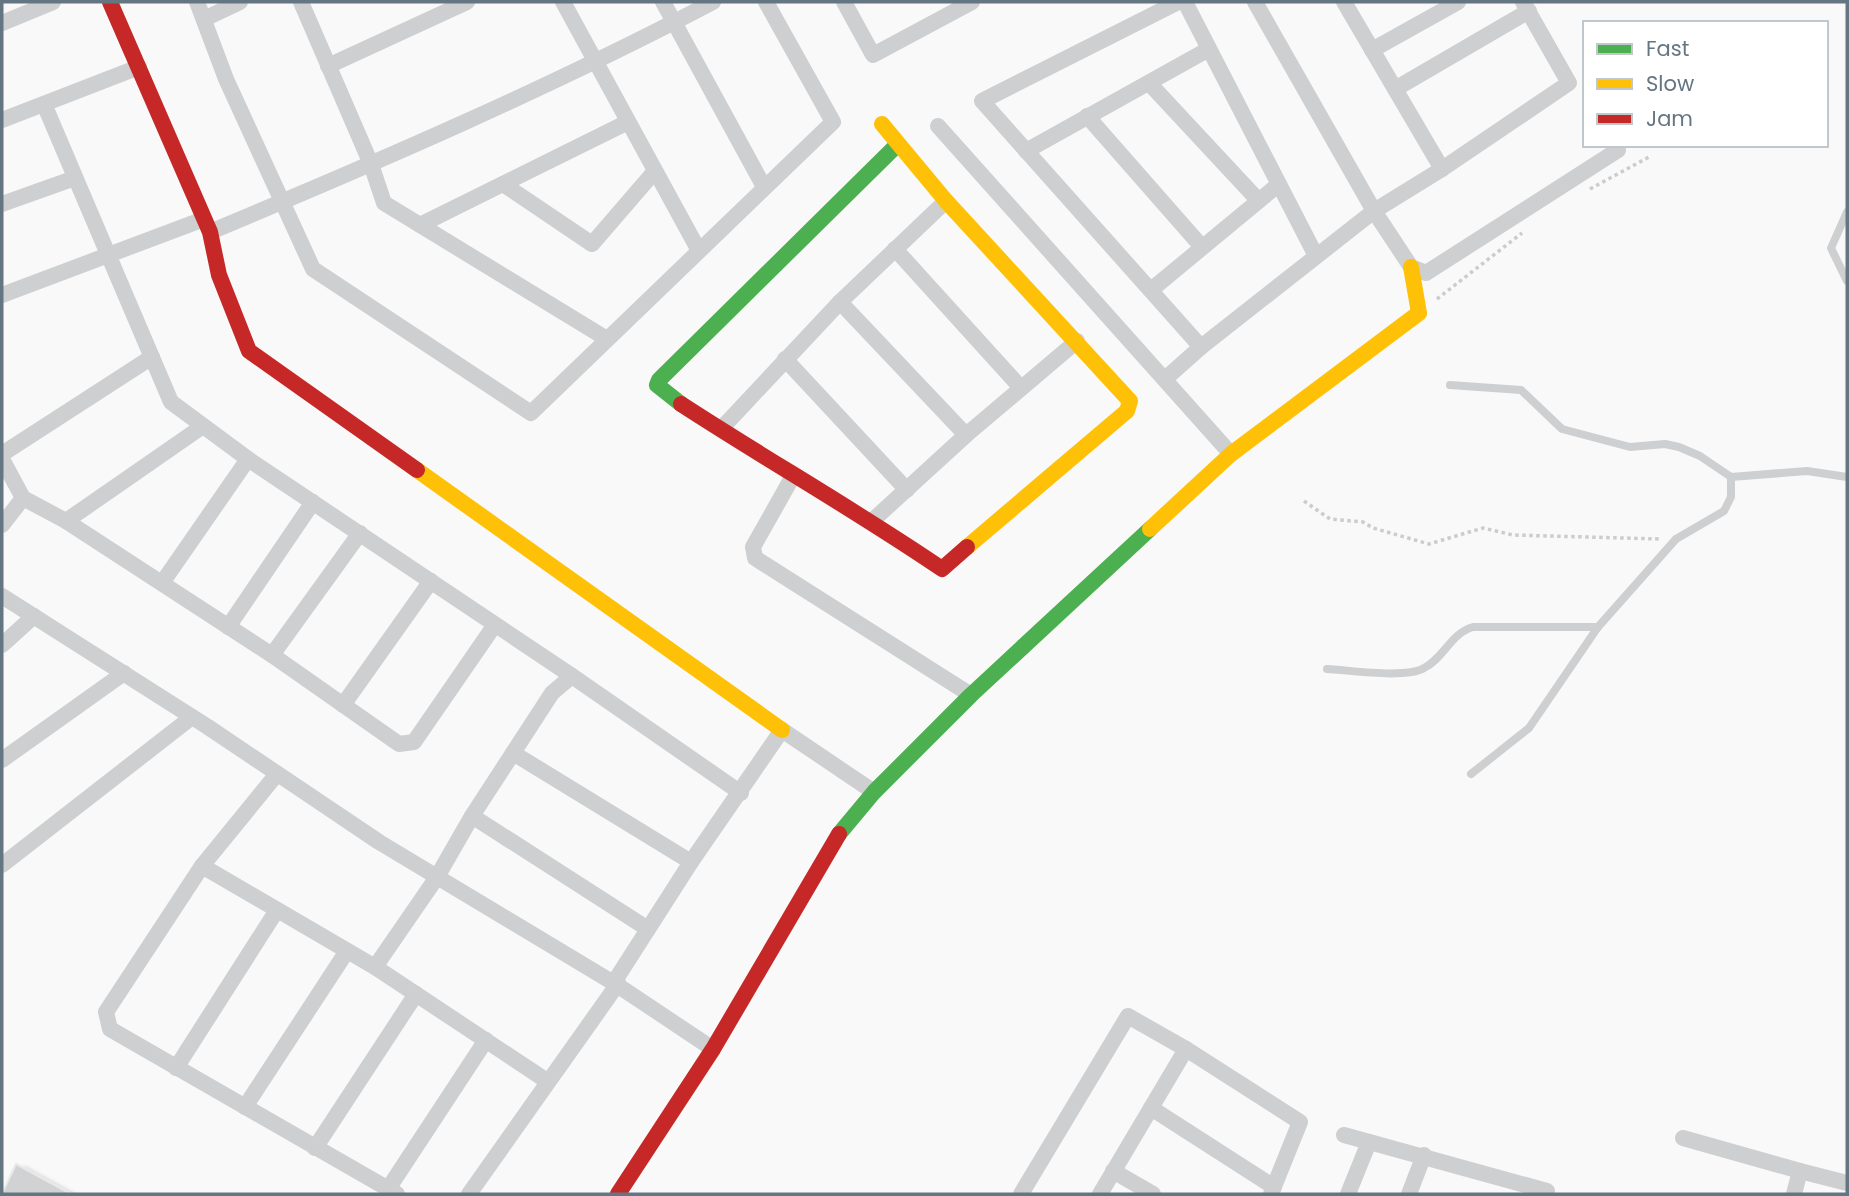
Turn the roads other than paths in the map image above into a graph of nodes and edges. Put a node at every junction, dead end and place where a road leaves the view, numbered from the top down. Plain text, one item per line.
1 (52, 2) edge
2 (110, 2) edge
3 (197, 2) edge
4 (240, 2) edge
5 (301, 2) edge
6 (467, 2) edge
7 (563, 2) edge
8 (663, 2) edge
9 (713, 2) edge
10 (766, 2) edge
11 (844, 2) edge
12 (972, 2) edge
13 (1178, 2) edge
14 (1185, 2) edge
15 (1255, 2) edge
16 (1343, 2) edge
17 (1458, 2) edge
18 (1526, 7) edge
19 (204, 19) junction
20 (674, 22) junction
21 (2, 23) edge
22 (1209, 49) junction
23 (1372, 50) junction
24 (595, 64) junction
25 (328, 66) junction
26 (139, 67) junction
27 (1149, 83) junction
28 (1395, 89) junction
29 (44, 104) junction
30 (1087, 116) junction
31 (2, 120) edge
32 (628, 122) junction
33 (882, 124) dead end
34 (938, 126) dead end
35 (898, 144) junction
36 (1618, 150) dead end
37 (1026, 151) junction
38 (371, 164) junction
39 (1442, 169) junction
40 (655, 172) junction
41 (75, 178) junction
42 (503, 184) junction
43 (1279, 184) junction
44 (764, 187) junction
45 (1258, 200) junction
46 (946, 201) junction
47 (281, 202) junction
48 (2, 204) edge
49 (1374, 211) junction
50 (1847, 212) edge
51 (207, 225) junction
52 (420, 225) junction
53 (1202, 247) junction
54 (698, 249) junction
55 (895, 249) junction
56 (110, 255) junction
57 (1316, 256) junction
58 (1411, 267) junction
59 (1847, 281) edge
60 (1151, 290) junction
61 (2, 295) edge
62 (841, 302) junction
63 (607, 339) junction
64 (1077, 341) junction
65 (1201, 346) junction
66 (152, 357) junction
67 (785, 359) junction
68 (1166, 379) junction
69 (1450, 386) dead end
70 (1021, 388) junction
71 (203, 426) junction
72 (721, 429) junction
73 (966, 435) junction
74 (1231, 454) junction
75 (2, 456) edge
76 (248, 459) junction
77 (793, 476) junction
78 (1731, 477) junction
79 (1847, 477) edge
80 (907, 490) junction
81 (23, 498) junction
82 (313, 502) junction
83 (66, 521) junction
84 (872, 521) junction
85 (2, 525) edge
86 (360, 533) junction
87 (430, 581) junction
88 (162, 583) junction
89 (2, 596) edge
90 (34, 616) junction
91 (494, 626) junction
92 (229, 627) junction
93 (1598, 627) junction
94 (2, 645) edge
95 (272, 655) junction
96 (1327, 669) dead end
97 (124, 673) junction
98 (572, 676) junction
99 (971, 695) junction
100 (343, 705) junction
101 (192, 718) junction
102 (782, 730) junction
103 (513, 753) junction
104 (2, 760) edge
105 (278, 774) junction
106 (1471, 774) dead end
107 (874, 792) junction
108 (741, 793) junction
109 (472, 816) junction
110 (691, 862) junction
111 (2, 865) edge
112 (202, 866) junction
113 (437, 877) junction
114 (277, 910) junction
115 (648, 929) junction
116 (347, 951) junction
117 (375, 967) junction
118 (617, 985) junction
119 (416, 994) junction
120 (486, 1040) junction
121 (713, 1049) junction
122 (1186, 1049) junction
123 (176, 1068) junction
124 (547, 1081) junction
125 (245, 1107) junction
126 (1151, 1108) junction
127 (1344, 1135) dead end
128 (1682, 1139) dead end
129 (1368, 1142) junction
130 (315, 1148) junction
131 (1424, 1155) junction
132 (1114, 1171) junction
133 (1800, 1171) junction
134 (1847, 1183) edge
135 (1272, 1190) edge
136 (392, 1192) edge
137 (1547, 1192) edge
138 (469, 1194) edge
139 (618, 1194) edge
140 (1021, 1194) edge
141 (1100, 1194) edge
142 (1153, 1194) edge
143 (1349, 1194) edge
144 (1409, 1194) edge
145 (1564, 1194) edge
146 (1794, 1194) edge

1 - 21 street
2 - 26 street
3 - 19 street
4 - 19 street
5 - 25 street
6 - 25 street
7 - 24 street
8 - 20 street
9 - 20 street
10 - 44 street
11 - 12 street
13 - 37 street
14 - 22 street
15 - 49 street
16 - 23 street
17 - 23 street
18 - 28 street
18 - 39 street
19 - 47 street
20 - 24 street
20 - 44 street
22 - 27 street
22 - 43 street
23 - 28 street
24 - 32 street
24 - 38 street
25 - 38 street
26 - 29 street
26 - 51 street
27 - 30 street
27 - 45 street
28 - 39 street
29 - 31 street
29 - 41 street
30 - 37 street
30 - 53 street
32 - 40 street
32 - 42 street
33 - 35 street
34 - 68 street
35 - 46 street
35 - 72 street
36 - 58 street
37 - 60 street
38 - 47 street
38 - 52 street
39 - 49 street
40 - 42 street
40 - 54 street
41 - 48 street
41 - 56 street
42 - 52 street
43 - 45 street
43 - 57 street
44 - 54 street
45 - 53 street
46 - 55 street
46 - 64 street
47 - 51 street
47 - 63 street
49 - 57 street
49 - 58 street
50 - 59 lane
51 - 56 street
51 - 102 street
52 - 63 street
53 - 60 street
54 - 63 street
55 - 62 street
55 - 70 street
56 - 61 street
56 - 66 street
57 - 65 street
58 - 74 street
60 - 65 street
62 - 67 street
62 - 73 street
64 - 70 street
64 - 84 street
65 - 68 street
66 - 71 street
66 - 75 street
67 - 72 street
67 - 80 street
68 - 74 street
69 - 78 lane
70 - 73 street
71 - 76 street
71 - 83 street
72 - 77 street
73 - 80 street
74 - 99 street
75 - 81 street
76 - 82 street
76 - 88 street
77 - 84 street
77 - 99 street
78 - 79 lane
78 - 93 lane
80 - 84 street
81 - 83 street
81 - 85 street
82 - 86 street
82 - 92 street
83 - 88 street
86 - 87 street
86 - 95 street
87 - 91 street
87 - 100 street
88 - 92 street
89 - 90 street
90 - 94 street
90 - 97 street
91 - 98 street
91 - 100 street
92 - 95 street
93 - 96 lane
93 - 106 lane
95 - 100 street
97 - 101 street
97 - 104 street
98 - 103 street
98 - 108 street
99 - 107 street
101 - 105 street
101 - 111 street
102 - 107 street
102 - 108 street
103 - 109 street
103 - 110 street
105 - 112 street
105 - 113 street
107 - 121 street
108 - 110 street
109 - 113 street
109 - 115 street
110 - 115 street
112 - 114 street
112 - 123 street
113 - 117 street
113 - 118 street
114 - 116 street
114 - 123 street
115 - 118 street
116 - 117 street
116 - 125 street
117 - 119 street
118 - 121 street
118 - 124 street
119 - 120 street
119 - 130 street
120 - 124 street
120 - 136 street
121 - 139 street
122 - 126 street
122 - 135 street
122 - 140 street
123 - 125 street
124 - 138 street
125 - 130 street
126 - 132 street
126 - 135 street
127 - 129 street
128 - 133 street
129 - 131 street
129 - 143 street
130 - 136 street
131 - 137 street
131 - 144 street
132 - 141 street
132 - 142 street
133 - 134 street
133 - 146 street
137 - 145 street

